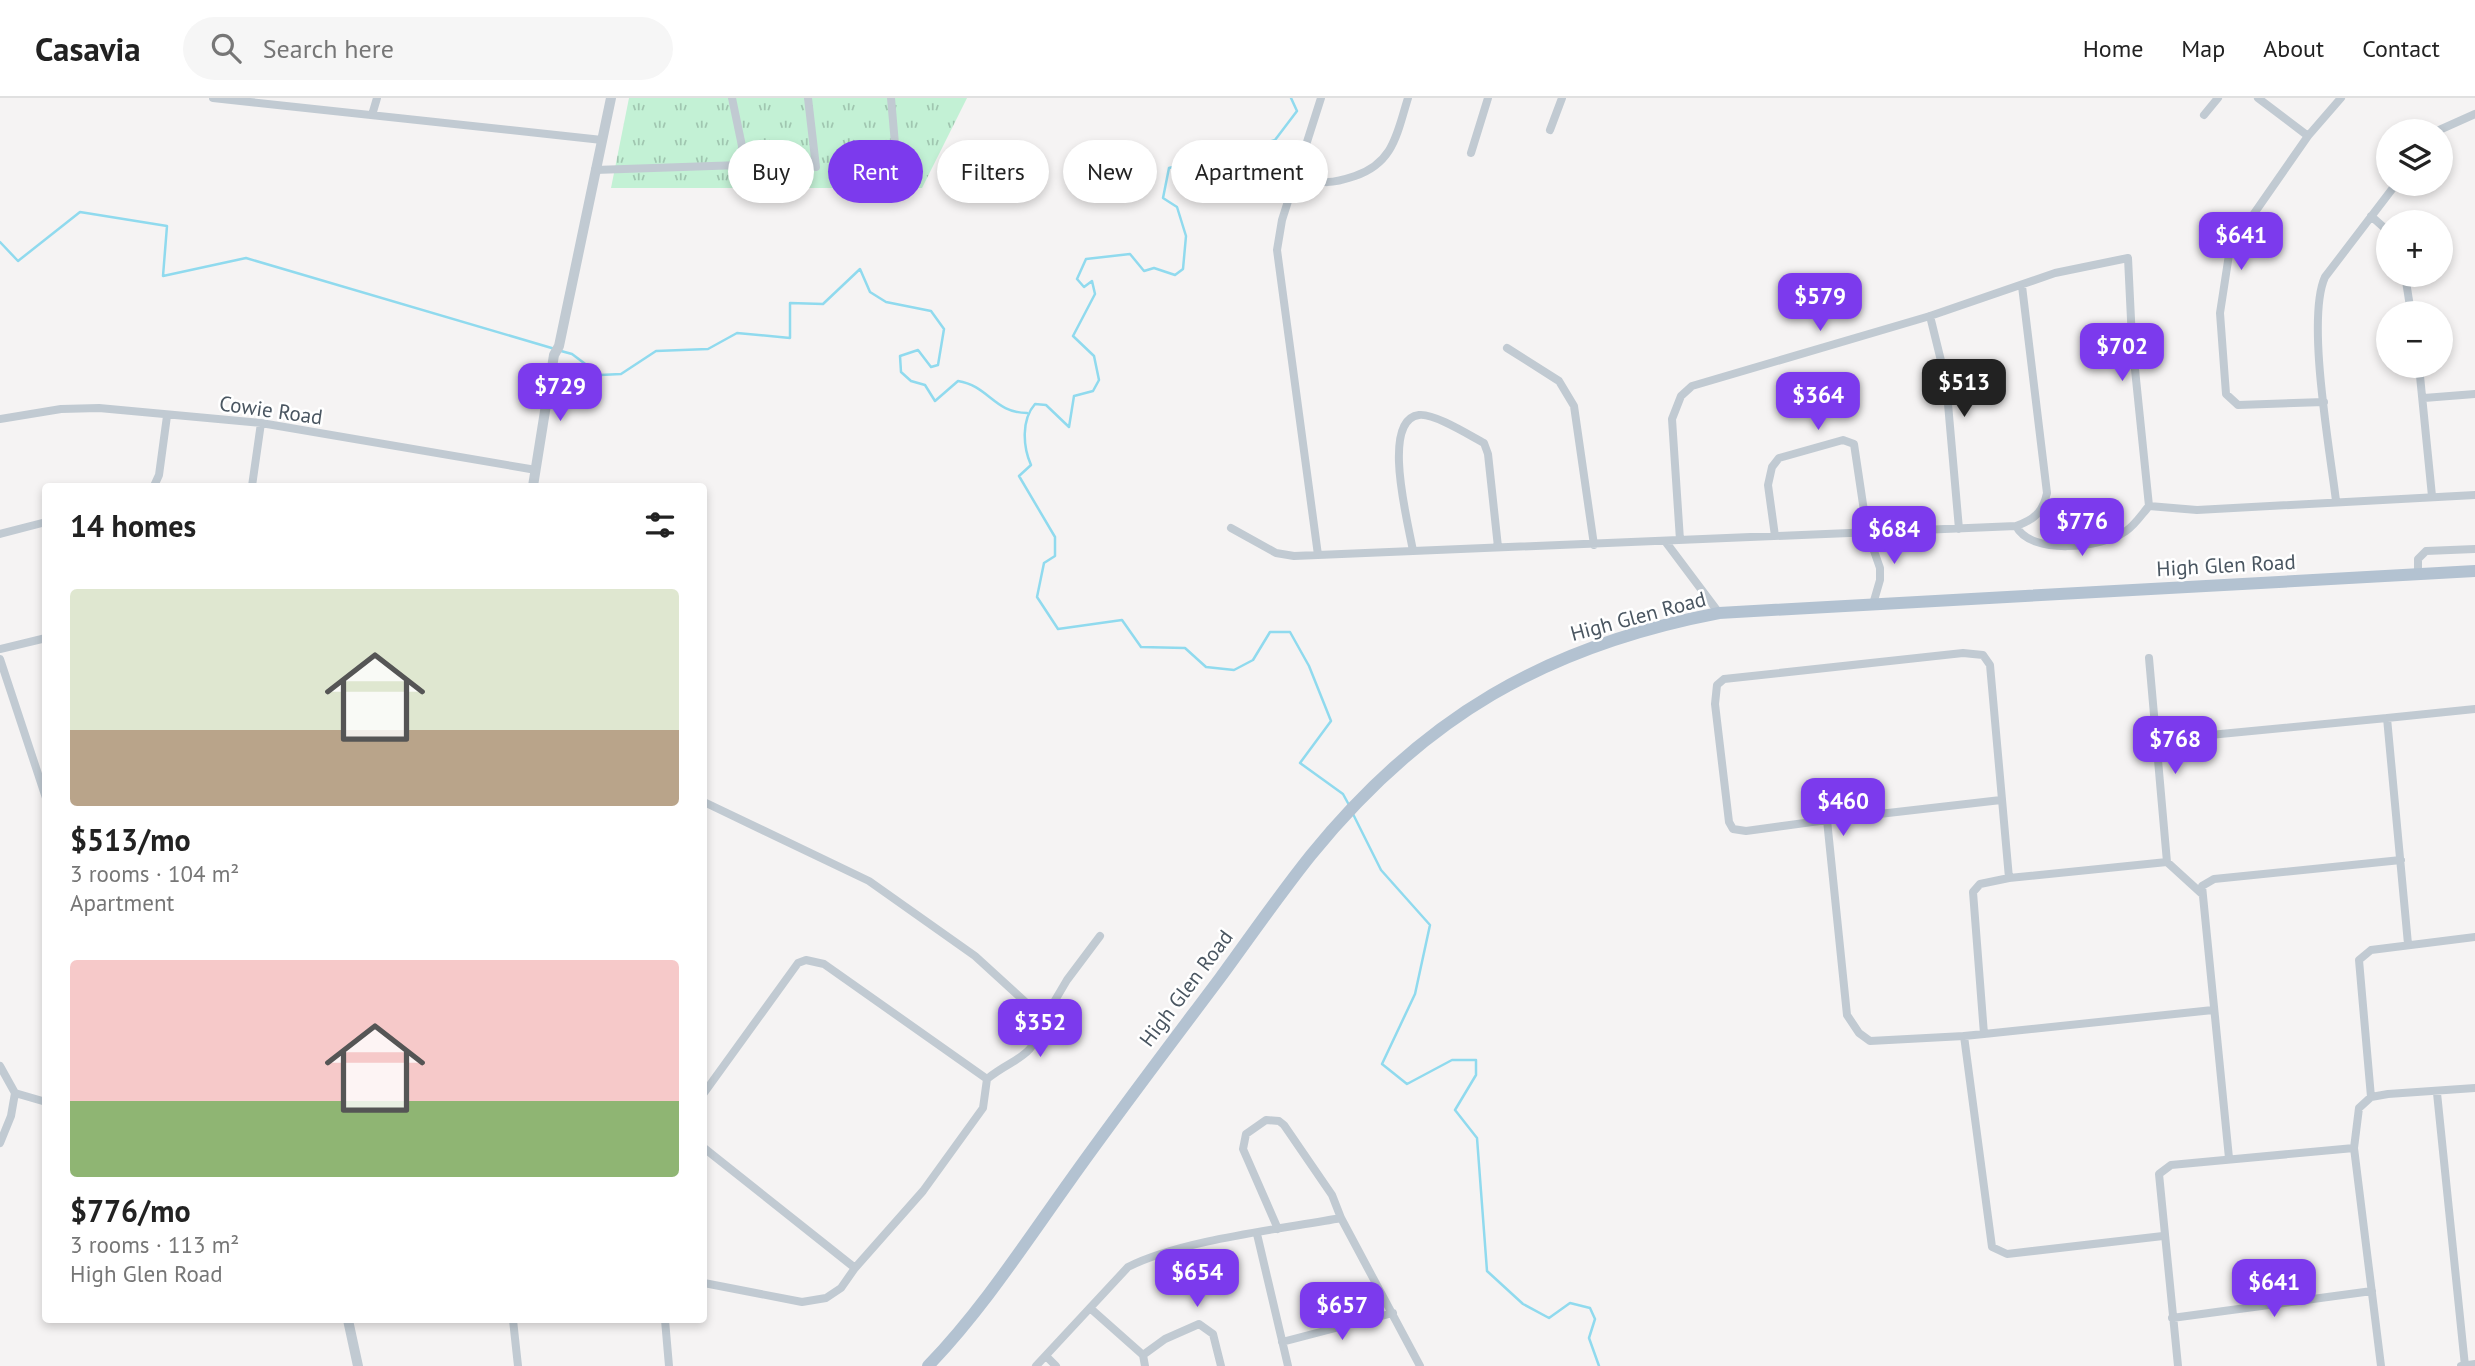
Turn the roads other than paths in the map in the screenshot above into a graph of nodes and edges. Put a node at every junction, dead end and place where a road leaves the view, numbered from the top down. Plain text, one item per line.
1 (213, 98) edge
2 (377, 98) edge
3 (611, 98) edge
4 (732, 98) edge
5 (808, 98) edge
6 (891, 98) edge
7 (1321, 98) edge
8 (1408, 98) edge
9 (1488, 98) edge
10 (1562, 98) edge
11 (2218, 98) edge
12 (2258, 98) edge
13 (2340, 98) edge
14 (2475, 114) edge
15 (373, 115) junction
16 (2204, 115) dead end
17 (2453, 124) edge
18 (1550, 130) dead end
19 (2308, 136) junction
20 (602, 140) junction
21 (895, 140) edge
22 (1308, 140) edge
23 (1471, 153) dead end
24 (817, 167) dead end
25 (595, 170) junction
26 (1328, 184) edge
27 (2387, 196) edge
28 (1288, 203) edge
29 (2371, 216) junction
30 (2376, 220) edge
31 (2022, 286) junction
32 (1930, 316) junction
33 (1507, 348) dead end
34 (2421, 378) edge
35 (2475, 394) edge
36 (2424, 398) junction
37 (2324, 402) junction
38 (167, 416) junction
39 (0, 419) edge
40 (261, 423) junction
41 (536, 470) junction
42 (155, 483) edge
43 (252, 483) edge
44 (534, 483) edge
45 (2475, 495) edge
46 (2432, 496) junction
47 (2336, 501) junction
48 (2149, 506) junction
49 (42, 523) edge
50 (2016, 526) junction
51 (1231, 528) dead end
52 (1959, 529) junction
53 (1867, 531) junction
54 (0, 534) edge
55 (1775, 536) junction
56 (1680, 540) junction
57 (1665, 541) junction
58 (1594, 545) junction
59 (1498, 547) junction
60 (2475, 549) edge
61 (1413, 551) junction
62 (1318, 555) junction
63 (2475, 571) edge
64 (2418, 574) junction
65 (1873, 604) junction
66 (1719, 613) junction
67 (42, 639) edge
68 (0, 649) edge
69 (2149, 658) dead end
70 (0, 659) edge
71 (2475, 709) edge
72 (2386, 718) junction
73 (2158, 740) junction
74 (42, 786) edge
75 (2001, 800) junction
76 (707, 803) edge
77 (1827, 820) junction
78 (2401, 860) junction
79 (2167, 862) junction
80 (2009, 878) junction
81 (2201, 893) junction
82 (1100, 936) dead end
83 (2475, 937) edge
84 (2408, 944) junction
85 (2213, 1010) junction
86 (1044, 1019) junction
87 (1984, 1034) junction
88 (1965, 1036) junction
89 (0, 1066) edge
90 (988, 1079) junction
91 (2475, 1088) edge
92 (707, 1089) edge
93 (15, 1093) junction
94 (2437, 1093) junction
95 (2371, 1097) junction
96 (42, 1101) edge
97 (0, 1143) edge
98 (2354, 1148) junction
99 (707, 1150) edge
100 (2229, 1158) junction
101 (1341, 1218) junction
102 (1278, 1229) junction
103 (1257, 1234) junction
104 (2163, 1236) junction
105 (855, 1268) junction
106 (707, 1283) edge
107 (2372, 1291) junction
108 (1090, 1308) junction
109 (1393, 1313) junction
110 (2172, 1318) junction
111 (349, 1323) edge
112 (513, 1323) edge
113 (666, 1323) edge
114 (1282, 1342) junction
115 (1143, 1355) junction
116 (1046, 1356) junction
117 (2475, 1364) edge
118 (358, 1366) edge
119 (518, 1366) edge
120 (669, 1366) edge
121 (928, 1366) edge
122 (1036, 1366) edge
123 (1056, 1366) edge
124 (1145, 1366) edge
125 (1221, 1366) edge
126 (1288, 1366) edge
127 (1420, 1366) edge
128 (2178, 1366) edge
129 (2381, 1366) edge
130 (2463, 1366) edge

1 - 15 street
2 - 15 street
3 - 20 street
4 - 25 street
5 - 24 street
6 - 21 street
7 - 22 street
8 - 26 street
9 - 23 street
10 - 18 street
11 - 16 street
12 - 19 street
13 - 19 street
14 - 17 street
15 - 20 street
19 - 37 street
20 - 25 street
25 - 41 street
27 - 29 street
28 - 62 street
29 - 30 street
29 - 37 street
31 - 32 street
31 - 48 street
31 - 50 street
32 - 52 street
32 - 56 street
33 - 58 street
34 - 36 street
35 - 36 street
36 - 46 street
37 - 47 street
38 - 39 street, Cowie Road
38 - 40 street, Cowie Road
38 - 42 street
40 - 41 street, Cowie Road
40 - 43 street
41 - 44 street
45 - 46 street
46 - 47 street
47 - 48 street
48 - 50 street
49 - 54 street
50 - 52 street
51 - 62 street
52 - 53 street
53 - 55 street
53 - 55 street
53 - 65 street
55 - 56 street
56 - 57 street
57 - 58 street
57 - 66 street
58 - 59 street
59 - 61 street
59 - 61 street
60 - 64 street
61 - 62 street
63 - 64 main road, High Glen Road
64 - 65 main road, High Glen Road
65 - 66 main road, High Glen Road
66 - 121 main road, High Glen Road
67 - 68 street
69 - 73 street
70 - 74 street
71 - 72 street
72 - 73 street
72 - 78 street
73 - 79 street
75 - 77 street
75 - 77 street
75 - 80 street
76 - 86 street
77 - 88 street
78 - 81 street
78 - 84 street
79 - 80 street
79 - 81 street
80 - 87 street
81 - 85 street
82 - 86 street
83 - 84 street
84 - 95 street
85 - 87 street
85 - 100 street
86 - 90 street
87 - 88 street
88 - 104 street
89 - 93 street
90 - 92 street
90 - 105 street
91 - 94 street
93 - 96 street
93 - 97 street
94 - 95 street
94 - 130 street
95 - 98 street
98 - 100 street
98 - 107 street
99 - 105 street
100 - 104 street
101 - 102 street
101 - 102 street
101 - 109 street
102 - 103 street
103 - 108 street
103 - 114 street
104 - 110 street
105 - 106 street
107 - 110 street
107 - 129 street
108 - 115 street
108 - 116 street
109 - 114 street
109 - 127 street
110 - 128 street
111 - 118 street
112 - 119 street
113 - 120 street
114 - 126 street
115 - 124 street
115 - 125 street
116 - 122 street
116 - 123 street
117 - 130 street

